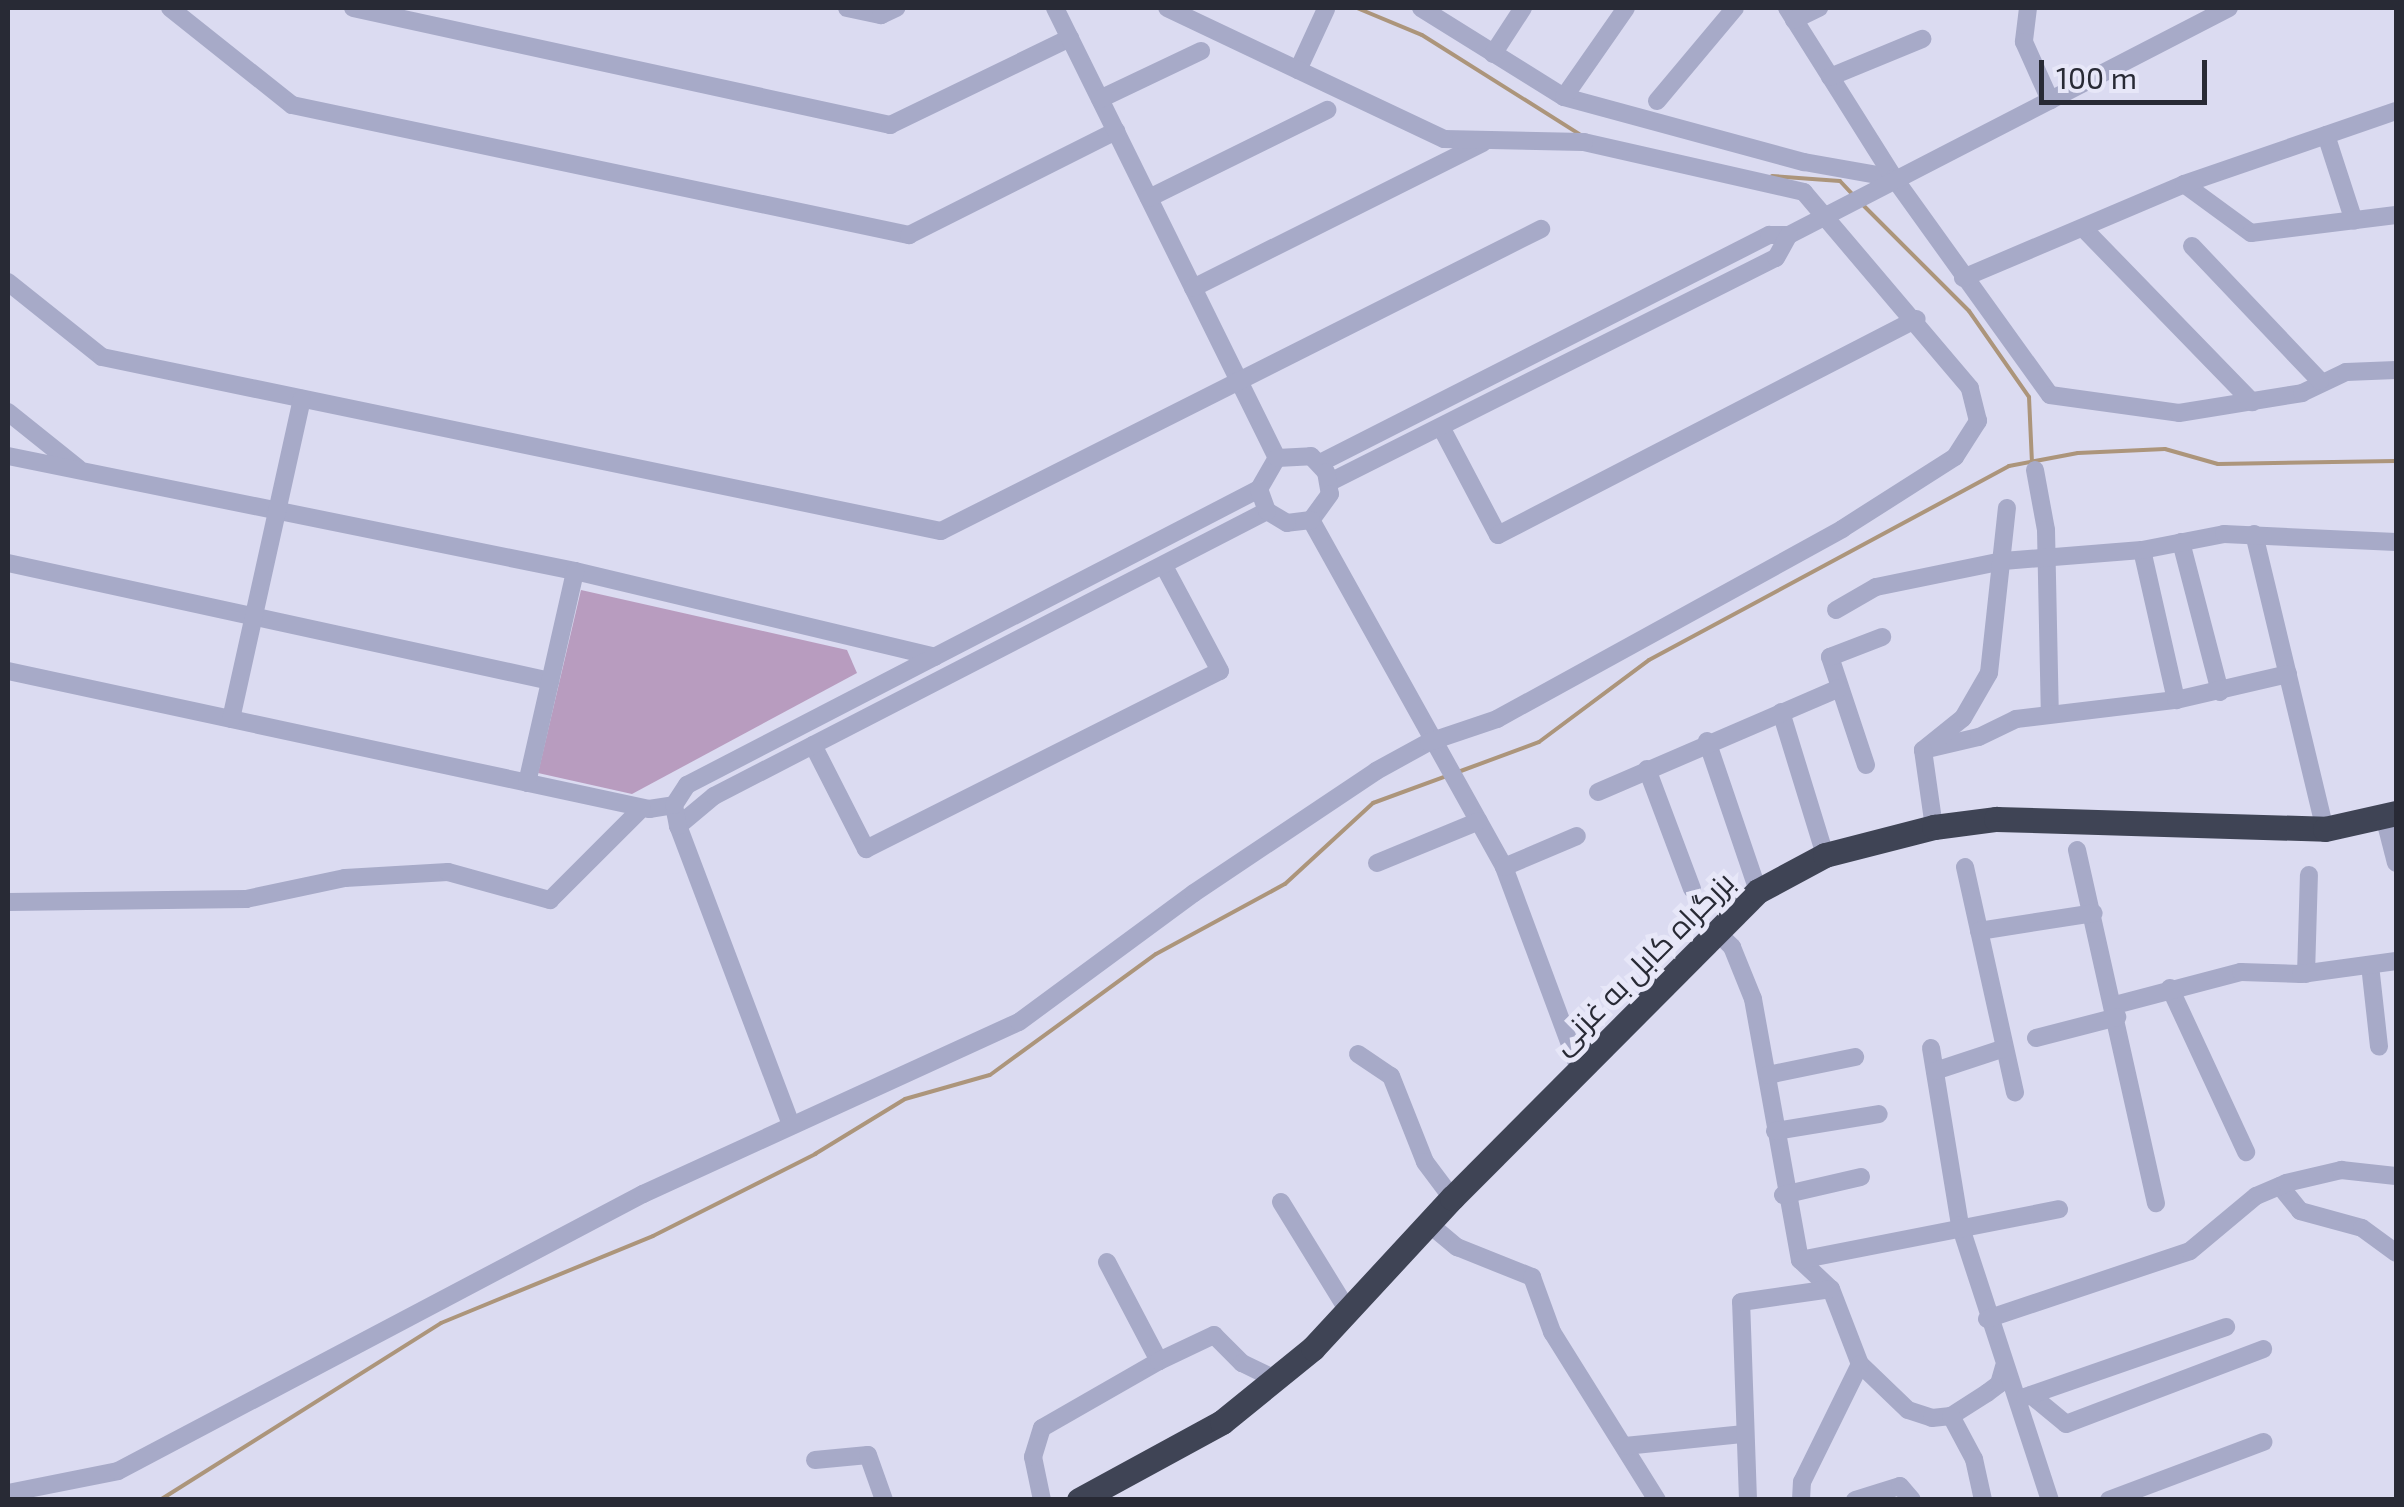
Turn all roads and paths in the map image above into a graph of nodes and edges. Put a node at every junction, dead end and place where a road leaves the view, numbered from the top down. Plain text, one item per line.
1 (170, 8) edge
2 (353, 8) edge
3 (847, 8) edge
4 (896, 8) edge
5 (1055, 8) edge
6 (1167, 8) edge
7 (1524, 8) edge
8 (1626, 8) edge
9 (1735, 8) edge
10 (1819, 8) edge
11 (2028, 8) edge
12 (2229, 8) edge
13 (1326, 9) edge
14 (1434, 10) edge
15 (1791, 14) edge
16 (1070, 38) junction
17 (1922, 38) dead end
18 (1200, 51) dead end
19 (1493, 54) junction
20 (1298, 70) junction
21 (1830, 77) junction
22 (1564, 97) junction
23 (1100, 100) junction
24 (2050, 100) junction
25 (1657, 101) dead end
26 (1327, 110) dead end
27 (2396, 112) edge
28 (1116, 130) junction
29 (2326, 134) junction
30 (1486, 142) junction
31 (1894, 178) junction
32 (2184, 184) junction
33 (1149, 198) junction
34 (1829, 214) junction
35 (2396, 216) edge
36 (2354, 221) junction
37 (1541, 228) dead end
38 (2083, 228) junction
39 (1789, 235) junction
40 (2192, 246) dead end
41 (1963, 278) junction
42 (8, 282) edge
43 (1193, 288) junction
44 (1916, 320) junction
45 (2396, 370) edge
46 (2320, 381) junction
47 (1240, 384) junction
48 (302, 399) junction
49 (2252, 402) junction
50 (8, 412) edge
51 (1441, 427) junction
52 (8, 456) edge
53 (1276, 458) junction
54 (1320, 463) junction
55 (2035, 470) dead end
56 (82, 471) junction
57 (1330, 482) junction
58 (1260, 488) junction
59 (2006, 508) dead end
60 (277, 511) junction
61 (1268, 511) junction
62 (1311, 520) junction
63 (2254, 534) junction
64 (2182, 542) junction
65 (2396, 542) edge
66 (2142, 550) junction
67 (2003, 560) junction
68 (2047, 561) junction
69 (8, 563) edge
70 (1164, 566) junction
71 (574, 571) junction
72 (1836, 610) dead end
73 (253, 617) junction
74 (1882, 637) dead end
75 (935, 657) junction
76 (8, 671) edge
77 (2288, 674) junction
78 (550, 682) junction
79 (1839, 688) junction
80 (2220, 692) junction
81 (2176, 700) junction
82 (1780, 712) junction
83 (2050, 714) junction
84 (231, 719) junction
85 (1429, 742) junction
86 (1707, 742) junction
87 (813, 745) junction
88 (1922, 750) junction
89 (1866, 765) dead end
90 (1647, 769) junction
91 (528, 783) junction
92 (1598, 792) dead end
93 (674, 805) junction
94 (642, 808) junction
95 (2396, 813) edge
96 (1477, 816) junction
97 (678, 826) junction
98 (1934, 827) junction
99 (2325, 829) junction
100 (1577, 836) dead end
101 (2077, 850) dead end
102 (1825, 855) junction
103 (1377, 862) dead end
104 (2396, 863) edge
105 (1504, 867) junction
106 (1965, 867) dead end
107 (2310, 875) dead end
108 (1692, 888) dead end
109 (1758, 891) junction
110 (8, 902) edge
111 (2094, 913) junction
112 (1979, 931) junction
113 (1718, 932) junction
114 (2396, 962) edge
115 (2370, 965) junction
116 (2306, 974) junction
117 (2170, 988) junction
118 (2116, 1011) junction
119 (2036, 1038) dead end
120 (2379, 1046) dead end
121 (1931, 1048) dead end
122 (2002, 1049) junction
123 (1358, 1054) dead end
124 (1855, 1057) dead end
125 (1580, 1070) junction
126 (1936, 1071) junction
127 (1768, 1075) junction
128 (2015, 1094) dead end
129 (1879, 1114) dead end
130 (790, 1122) junction
131 (1775, 1131) junction
132 (2246, 1152) dead end
133 (1861, 1176) dead end
134 (2396, 1176) edge
135 (2280, 1186) junction
136 (1783, 1195) junction
137 (1452, 1198) junction
138 (1281, 1202) dead end
139 (2156, 1203) dead end
140 (2059, 1209) dead end
141 (1428, 1223) junction
142 (1960, 1225) junction
143 (2396, 1253) edge
144 (1800, 1260) junction
145 (1106, 1262) dead end
146 (1831, 1288) junction
147 (1348, 1310) junction
148 (1987, 1320) junction
149 (2226, 1327) dead end
150 (2264, 1349) dead end
151 (1158, 1361) junction
152 (1860, 1364) junction
153 (2004, 1367) junction
154 (1275, 1380) junction
155 (2023, 1398) junction
156 (1951, 1416) junction
157 (1744, 1434) junction
158 (2263, 1442) dead end
159 (1625, 1446) junction
160 (814, 1460) dead end
161 (8, 1493) edge
162 (2132, 1495) edge
163 (884, 1500) edge
164 (1042, 1500) edge
165 (1079, 1500) edge
166 (1657, 1500) edge
167 (1748, 1500) edge
168 (1800, 1500) edge
169 (1854, 1500) edge
170 (1912, 1500) edge
171 (1982, 1500) edge
172 (2050, 1500) edge
173 (2110, 1500) edge

1 - 28 street
2 - 16 street
3 - 4 street
5 - 16 street
6 - 20 street
7 - 19 street
8 - 22 street
9 - 25 street
10 - 15 street
11 - 24 street
12 - 24 street
13 - 20 street
14 - 19 street
15 - 21 street
16 - 23 street
17 - 21 street
18 - 23 street
19 - 22 street
20 - 30 street
21 - 31 street
22 - 31 street
23 - 28 street
24 - 31 street
26 - 33 street
27 - 29 street
28 - 33 street
29 - 32 street
29 - 36 street
30 - 34 street
30 - 43 street
31 - 34 street
31 - 41 street
32 - 36 street
32 - 38 street
33 - 43 street
34 - 39 street
34 - 44 street
35 - 36 street
37 - 47 street
38 - 41 street
38 - 49 street
39 - 51 street
39 - 54 street
40 - 46 street
41 - 49 street
42 - 48 street
43 - 47 street
44 - 51 street
44 - 85 street
45 - 46 street
46 - 49 street
47 - 48 street
47 - 53 street
48 - 60 street
50 - 56 street
51 - 57 street
52 - 56 street
53 - 54 street
53 - 58 street
54 - 57 street
55 - 68 street
56 - 60 street
57 - 62 street
58 - 61 street
58 - 75 street
59 - 67 street
60 - 71 street
60 - 73 street
61 - 62 street
61 - 70 street
62 - 85 street
63 - 64 street
63 - 65 street
63 - 77 street
64 - 66 street
64 - 80 street
66 - 68 street
66 - 81 street
67 - 68 street
67 - 72 street
67 - 88 street
68 - 83 street
69 - 73 street
70 - 87 street
70 - 87 street
71 - 75 street
71 - 78 street
73 - 78 street
73 - 84 street
74 - 79 street
75 - 93 street
76 - 84 street
77 - 80 street
77 - 99 street
78 - 91 street
79 - 82 street
79 - 89 street
80 - 81 street
81 - 83 street
82 - 86 street
82 - 102 street
83 - 88 street
84 - 91 street
85 - 96 street
85 - 130 street
86 - 90 street
86 - 109 street
87 - 97 street
88 - 98 street
90 - 92 street
90 - 108 street
91 - 94 street
93 - 94 street
93 - 97 street
94 - 110 street
95 - 99 highway, بزرگراه کابل به غزنی
95 - 104 street
96 - 103 street
96 - 105 street
97 - 130 street
98 - 99 highway, بزرگراه کابل به غزنی
98 - 102 highway, بزرگراه کابل به غزنی
100 - 105 street
101 - 111 street
102 - 109 highway, بزرگراه کابل به غزنی
105 - 125 street
106 - 112 street
107 - 116 street
109 - 113 highway, بزرگراه کابل به غزنی
111 - 112 street
111 - 118 street
112 - 122 street
113 - 125 highway, بزرگراه کابل به غزنی
113 - 127 street
114 - 115 street
115 - 116 street
115 - 120 street
116 - 117 street
117 - 118 street
117 - 132 street
118 - 119 street
118 - 139 street
121 - 126 street
122 - 126 street
122 - 128 street
123 - 137 street
124 - 127 street
125 - 137 highway, بزرگراه کابل به غزنی
126 - 142 street
127 - 131 street
129 - 131 street
130 - 161 street
131 - 136 street
133 - 136 street
134 - 135 street
135 - 143 street
135 - 148 street
136 - 144 street
137 - 141 highway, بزرگراه کابل به غزنی
138 - 147 street
140 - 142 street
141 - 147 highway, بزرگراه کابل به غزنی
141 - 159 street
142 - 144 street
142 - 148 street
144 - 146 street
145 - 151 street
146 - 152 street
146 - 157 street
147 - 154 highway, بزرگراه کابل به غزنی
148 - 153 street
149 - 155 street
150 - 155 street
151 - 154 street
151 - 164 street
152 - 156 street
152 - 168 street
153 - 155 street
153 - 156 street
154 - 165 highway, بزرگراه کابل به غزنی
155 - 172 street
156 - 171 street
157 - 159 street
157 - 167 street
158 - 162 street
159 - 166 street
160 - 163 street
162 - 173 street
169 - 170 street

